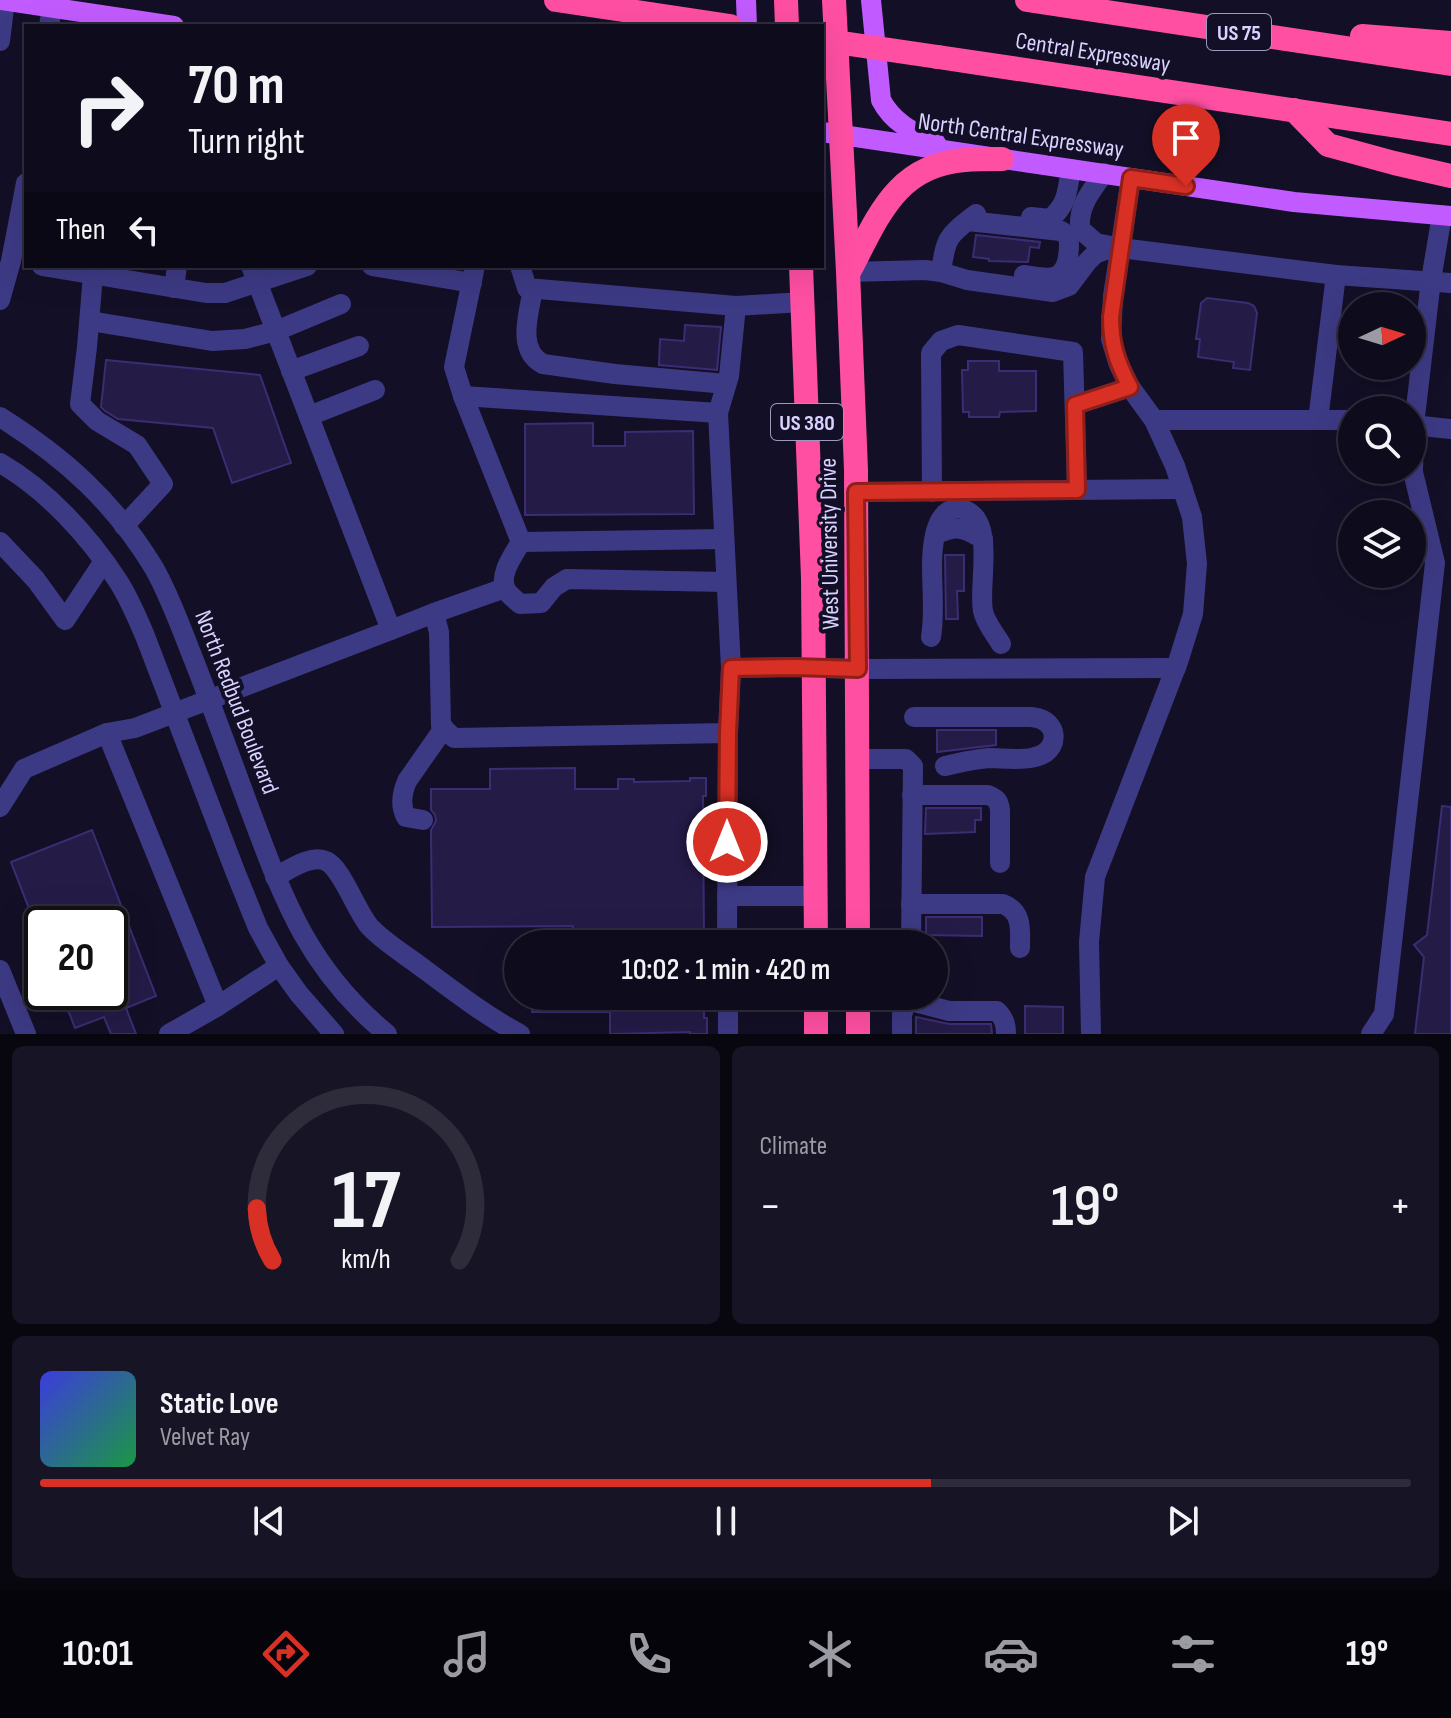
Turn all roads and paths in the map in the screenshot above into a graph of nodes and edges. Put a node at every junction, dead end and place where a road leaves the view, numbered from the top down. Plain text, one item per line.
1 (3, 0) edge
2 (556, 0) edge
3 (746, 0) edge
4 (786, 0) edge
5 (834, 0) edge
6 (871, 0) edge
7 (1027, 0) edge
8 (50, 17) edge
9 (1178, 23) junction
10 (146, 24) edge
11 (716, 24) edge
12 (747, 24) edge
13 (787, 24) edge
14 (824, 40) edge
15 (0, 41) edge
16 (1451, 43) edge
17 (1451, 64) edge
18 (1294, 110) junction
19 (831, 134) edge
20 (1451, 134) edge
21 (952, 151) junction
22 (1002, 159) junction
23 (1071, 169) junction
24 (1104, 173) junction
25 (1451, 176) edge
26 (1131, 178) junction
27 (24, 194) edge
28 (1446, 215) edge
29 (1050, 219) junction
30 (968, 221) junction
31 (1080, 229) junction
32 (1121, 248) junction
33 (12, 261) edge
34 (59, 268) edge
35 (177, 268) edge
36 (296, 268) edge
37 (398, 268) edge
38 (521, 268) edge
39 (801, 268) edge
40 (85, 271) edge
41 (848, 272) junction
42 (941, 272) junction
43 (126, 273) edge
44 (254, 274) edge
45 (474, 274) edge
46 (1342, 276) junction
47 (1074, 280) junction
48 (1441, 282) edge
49 (174, 288) junction
50 (533, 289) junction
51 (0, 300) edge
52 (803, 302) junction
53 (341, 304) dead end
54 (736, 306) junction
55 (90, 321) junction
56 (276, 331) junction
57 (359, 346) dead end
58 (291, 371) junction
59 (726, 384) junction
60 (1130, 387) junction
61 (375, 390) dead end
62 (463, 396) junction
63 (1419, 396) edge
64 (1075, 405) junction
65 (718, 413) junction
66 (309, 416) junction
67 (0, 417) edge
68 (1154, 420) junction
69 (1318, 420) junction
70 (1338, 420) edge
71 (1426, 426) edge
72 (1451, 429) edge
73 (0, 463) edge
74 (1416, 484) edge
75 (1183, 489) junction
76 (1077, 490) junction
77 (856, 492) junction
78 (932, 492) junction
79 (124, 526) junction
80 (724, 539) junction
81 (0, 542) edge
82 (521, 542) junction
83 (104, 561) junction
84 (726, 582) junction
85 (505, 588) junction
86 (434, 613) junction
87 (391, 630) junction
88 (931, 637) dead end
89 (1001, 644) dead end
90 (814, 667) junction
91 (731, 668) junction
92 (1176, 668) junction
93 (858, 669) junction
94 (209, 699) junction
95 (174, 712) junction
96 (914, 717) dead end
97 (444, 728) junction
98 (107, 733) junction
99 (728, 733) junction
100 (858, 759) junction
101 (945, 766) dead end
102 (912, 795) junction
103 (0, 807) edge
104 (423, 820) dead end
105 (1000, 863) dead end
106 (275, 877) junction
107 (727, 896) junction
108 (815, 896) junction
109 (911, 904) junction
110 (727, 930) edge
111 (816, 930) edge
112 (858, 930) edge
113 (911, 930) edge
114 (1020, 948) dead end
115 (279, 966) junction
116 (0, 970) edge
117 (218, 1006) junction
118 (728, 1010) edge
119 (816, 1010) edge
120 (858, 1010) edge
121 (904, 1010) edge
122 (946, 1010) edge
123 (491, 1027) edge
124 (26, 1034) edge
125 (169, 1034) edge
126 (334, 1034) edge
127 (387, 1034) edge
128 (520, 1034) edge
129 (728, 1034) edge
130 (816, 1034) edge
131 (858, 1034) edge
132 (902, 1034) edge
133 (1006, 1034) edge
134 (1091, 1034) edge
135 (1371, 1034) edge

1 - 8 main road
1 - 15 street
2 - 11 highway
3 - 12 main road
4 - 13 highway
5 - 19 highway, West University Drive / US 380
6 - 21 main road
7 - 9 highway, Central Expressway / US 75
8 - 10 main road
9 - 16 highway
9 - 17 highway, Central Expressway / US 75
14 - 18 highway, Central Expressway, bridge
18 - 20 highway, Central Expressway
18 - 25 highway
19 - 21 main road, North Central Expressway
19 - 41 highway, West University Drive / US 380
21 - 22 main road, North Central Expressway
22 - 23 main road, North Central Expressway
22 - 41 highway
23 - 24 main road, North Central Expressway
23 - 29 street
24 - 26 main road, North Central Expressway
24 - 31 street
26 - 28 main road, North Central Expressway
26 - 32 street
27 - 33 street
28 - 48 street
29 - 30 street
29 - 31 street
30 - 42 street
30 - 42 street
31 - 32 street
31 - 47 street
32 - 46 street
32 - 47 street
32 - 60 street
33 - 51 street
34 - 40 street
35 - 49 street
36 - 44 street
37 - 45 street
38 - 50 street
39 - 52 highway, West University Drive / US 380
40 - 43 street
40 - 55 street
41 - 42 street
41 - 77 highway, West University Drive / US 380
42 - 47 street
43 - 49 street
44 - 49 street
44 - 56 street
45 - 62 street
46 - 48 street
46 - 69 street
48 - 63 street
50 - 54 street
50 - 59 street
52 - 54 street
52 - 90 highway, West University Drive / US 380
53 - 56 street
54 - 59 street
55 - 56 street
55 - 79 street
56 - 58 street
57 - 58 street
58 - 66 street
59 - 65 street
60 - 64 street
60 - 68 street
61 - 66 street
62 - 65 street
62 - 82 street
64 - 76 street
64 - 78 street
65 - 80 street
66 - 87 street
67 - 79 street, North Redbud Boulevard
68 - 69 street
68 - 75 street
69 - 70 street
71 - 72 street
73 - 83 street
74 - 135 street
75 - 76 street
75 - 92 street
76 - 78 street
77 - 78 street
77 - 93 highway, West University Drive / US 380
79 - 94 street, North Redbud Boulevard
80 - 82 street
80 - 84 street
81 - 83 street
82 - 85 street
83 - 95 street
84 - 85 street
84 - 91 street
85 - 86 street
86 - 87 street
86 - 97 street
87 - 94 street
88 - 89 street
90 - 91 street
90 - 93 street
90 - 108 highway, West University Drive / US 380
91 - 99 street
92 - 93 street
92 - 134 street
93 - 100 highway, West University Drive / US 380
94 - 95 street
94 - 106 street, North Redbud Boulevard
95 - 98 street
95 - 115 street
96 - 101 street
97 - 99 street
97 - 104 street
98 - 103 street
98 - 117 street
99 - 107 street
100 - 102 street
100 - 112 highway, West University Drive / US 380
102 - 105 street
102 - 109 street
106 - 123 street
106 - 127 street, North Redbud Boulevard
107 - 108 street
107 - 110 street
108 - 111 highway, West University Drive / US 380
109 - 113 street
109 - 114 street
115 - 117 street
115 - 126 street
116 - 124 street
117 - 125 street
118 - 129 street
119 - 130 highway
120 - 131 highway
121 - 132 street
122 - 133 street
123 - 128 street

